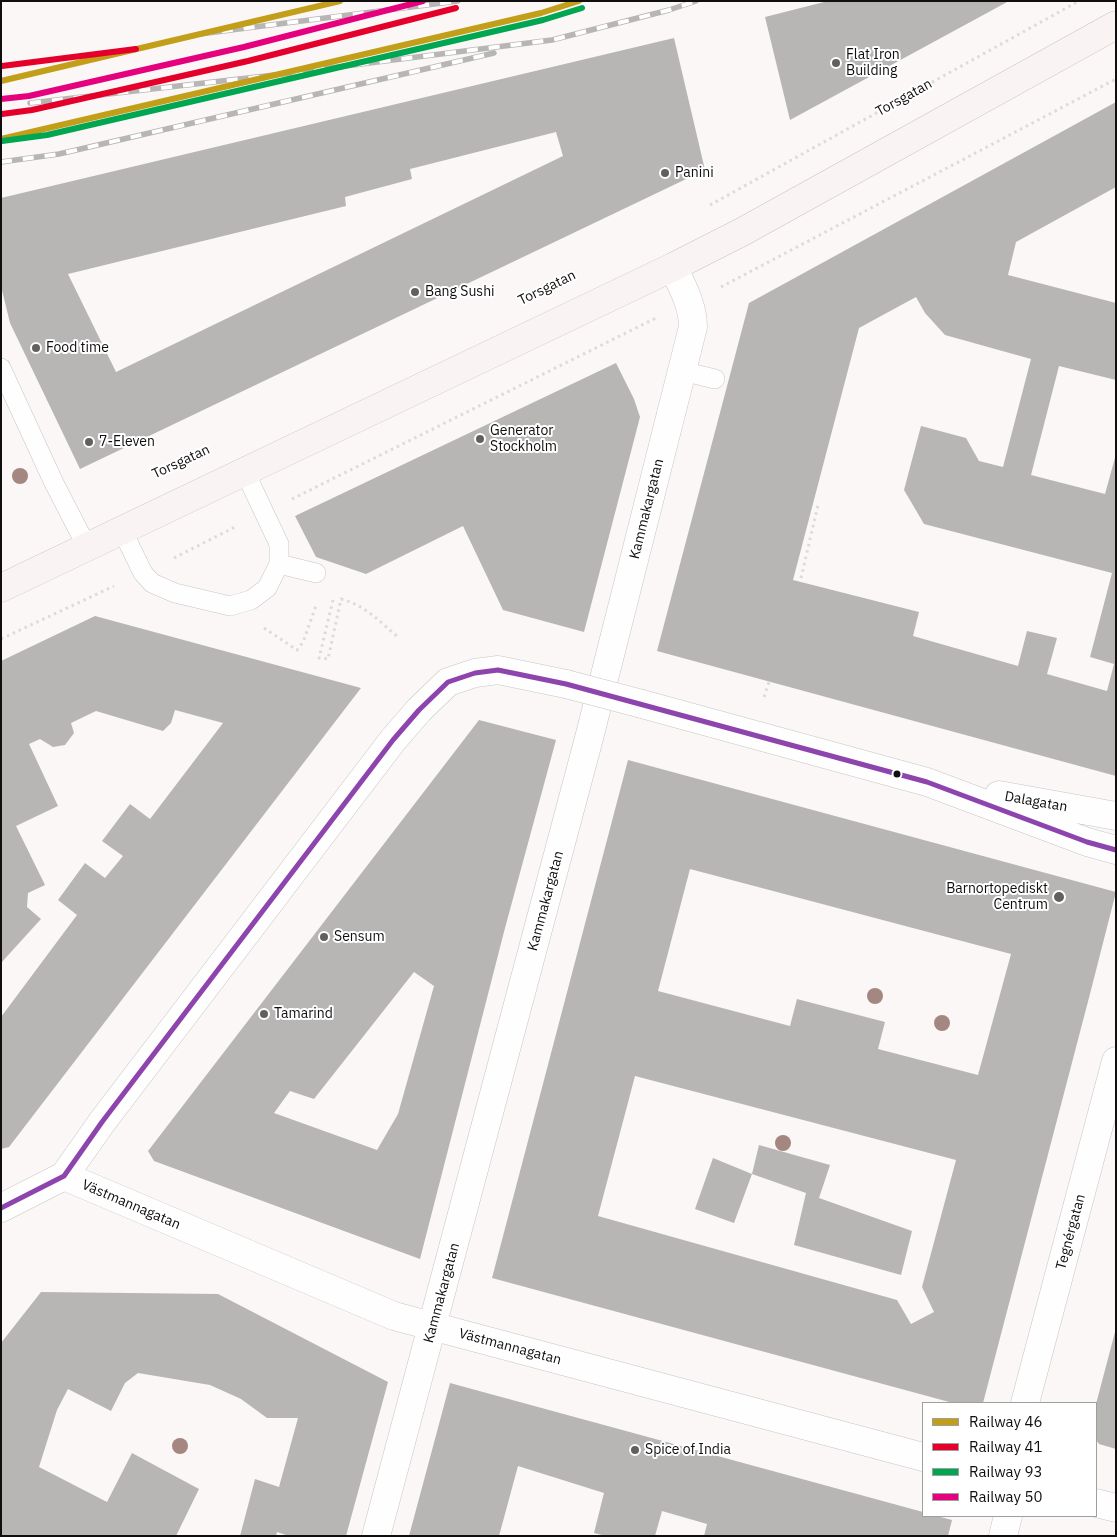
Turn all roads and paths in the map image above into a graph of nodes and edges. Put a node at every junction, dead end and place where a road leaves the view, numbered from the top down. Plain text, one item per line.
1 (1079, 1) edge
2 (1116, 25) edge
3 (710, 205) dead end
4 (672, 267) junction
5 (1, 368) edge
6 (682, 371) junction
7 (715, 379) dead end
8 (245, 472) junction
9 (818, 505) dead end
10 (122, 530) junction
11 (87, 547) junction
12 (279, 564) junction
13 (316, 573) dead end
14 (801, 578) dead end
15 (1, 588) edge
16 (320, 595) dead end
17 (333, 598) dead end
18 (398, 637) dead end
19 (303, 642) dead end
20 (769, 682) dead end
21 (764, 697) dead end
22 (927, 782) junction
23 (1116, 816) edge
24 (1116, 850) edge
25 (1116, 1061) edge
26 (64, 1176) junction
27 (1, 1208) edge
28 (433, 1326) junction
29 (1025, 1402) edge
30 (922, 1458) edge
31 (1097, 1503) edge
32 (1116, 1508) edge
33 (1008, 1517) edge
34 (376, 1536) edge
35 (1003, 1536) edge

1 - 3 path, Torsgatan
2 - 4 main road
4 - 6 street, Kammakargatan
4 - 8 main road
5 - 11 lane
6 - 7 lane
6 - 28 street, Kammakargatan
8 - 10 main road
8 - 12 lane
9 - 14 path
10 - 11 main road
10 - 12 lane
11 - 15 main road
12 - 13 lane
16 - 19 path
17 - 18 path
20 - 21 path
22 - 23 street, Dalagatan
22 - 24 street, Dalagatan
22 - 26 street, Dalagatan, bridge
25 - 29 street, Tegnérgatan
26 - 27 street, Västmannagatan
26 - 28 street, Västmannagatan
28 - 30 street, Västmannagatan
28 - 34 street, Kammakargatan
31 - 32 street
33 - 35 street

